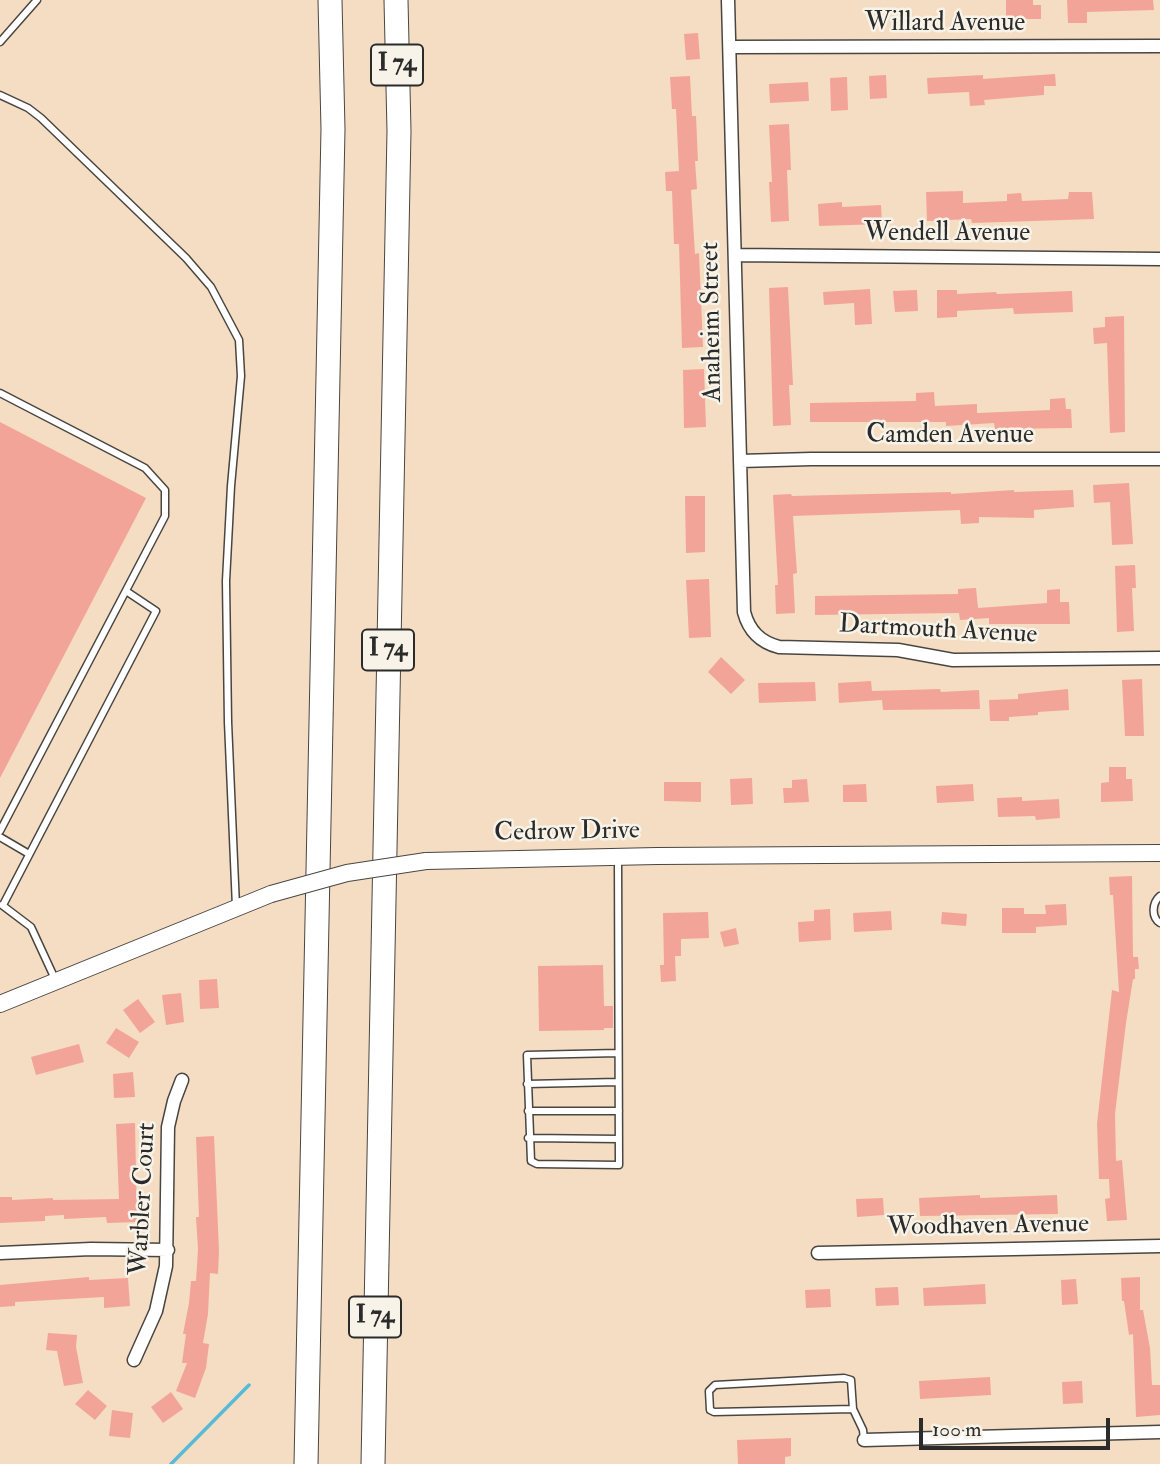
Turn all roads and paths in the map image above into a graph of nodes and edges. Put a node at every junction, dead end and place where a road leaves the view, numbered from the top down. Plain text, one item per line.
1 (37, 0) edge
2 (330, 0) edge
3 (396, 0) edge
4 (728, 0) edge
5 (0, 41) edge
6 (1160, 46) edge
7 (730, 47) junction
8 (0, 95) edge
9 (735, 255) junction
10 (1160, 259) edge
11 (0, 393) edge
12 (1160, 459) edge
13 (740, 461) junction
14 (126, 591) junction
15 (759, 638) joint
16 (1160, 658) edge
17 (0, 831) edge
18 (0, 837) edge
19 (1160, 853) edge
20 (29, 854) junction
21 (618, 857) junction
22 (1160, 897) edge
23 (1, 904) edge
24 (236, 908) junction
25 (1160, 923) edge
26 (56, 981) junction
27 (0, 1004) edge
28 (618, 1053) junction
29 (182, 1080) dead end
30 (618, 1082) junction
31 (527, 1084) junction
32 (528, 1111) junction
33 (618, 1111) junction
34 (528, 1138) junction
35 (619, 1139) junction
36 (1160, 1246) edge
37 (168, 1250) junction
38 (0, 1253) edge
39 (818, 1253) dead end
40 (134, 1360) dead end
41 (853, 1409) junction
42 (1160, 1432) edge
43 (864, 1440) joint
44 (306, 1464) edge
45 (373, 1464) edge

1 - 5 lane
2 - 44 highway, I 74
3 - 45 highway, I 74
4 - 7 street, Anaheim Street
6 - 7 street, Willard Avenue
7 - 9 street, Anaheim Street
8 - 24 lane
9 - 10 street, Wendell Avenue
9 - 13 street, Anaheim Street
11 - 14 lane
12 - 13 street, Camden Avenue
13 - 15 street, Anaheim Street
14 - 17 lane
14 - 20 lane
15 - 16 street, Dartmouth Avenue
18 - 20 lane
19 - 21 street, Cedrow Drive
20 - 23 lane
21 - 24 street, Cedrow Drive, bridge
21 - 28 lane
22 - 25 lane
23 - 26 lane
24 - 26 street, Cedrow Drive
26 - 27 street, Cedrow Drive
28 - 30 lane
28 - 31 lane
29 - 37 street, Warbler Court
30 - 31 lane
30 - 33 lane
31 - 32 lane
32 - 33 lane
32 - 34 lane
33 - 35 lane
34 - 35 lane
34 - 35 lane
36 - 39 street, Woodhaven Avenue
37 - 38 street
37 - 40 street, Warbler Court
41 - 41 lane
41 - 43 lane
42 - 43 street

